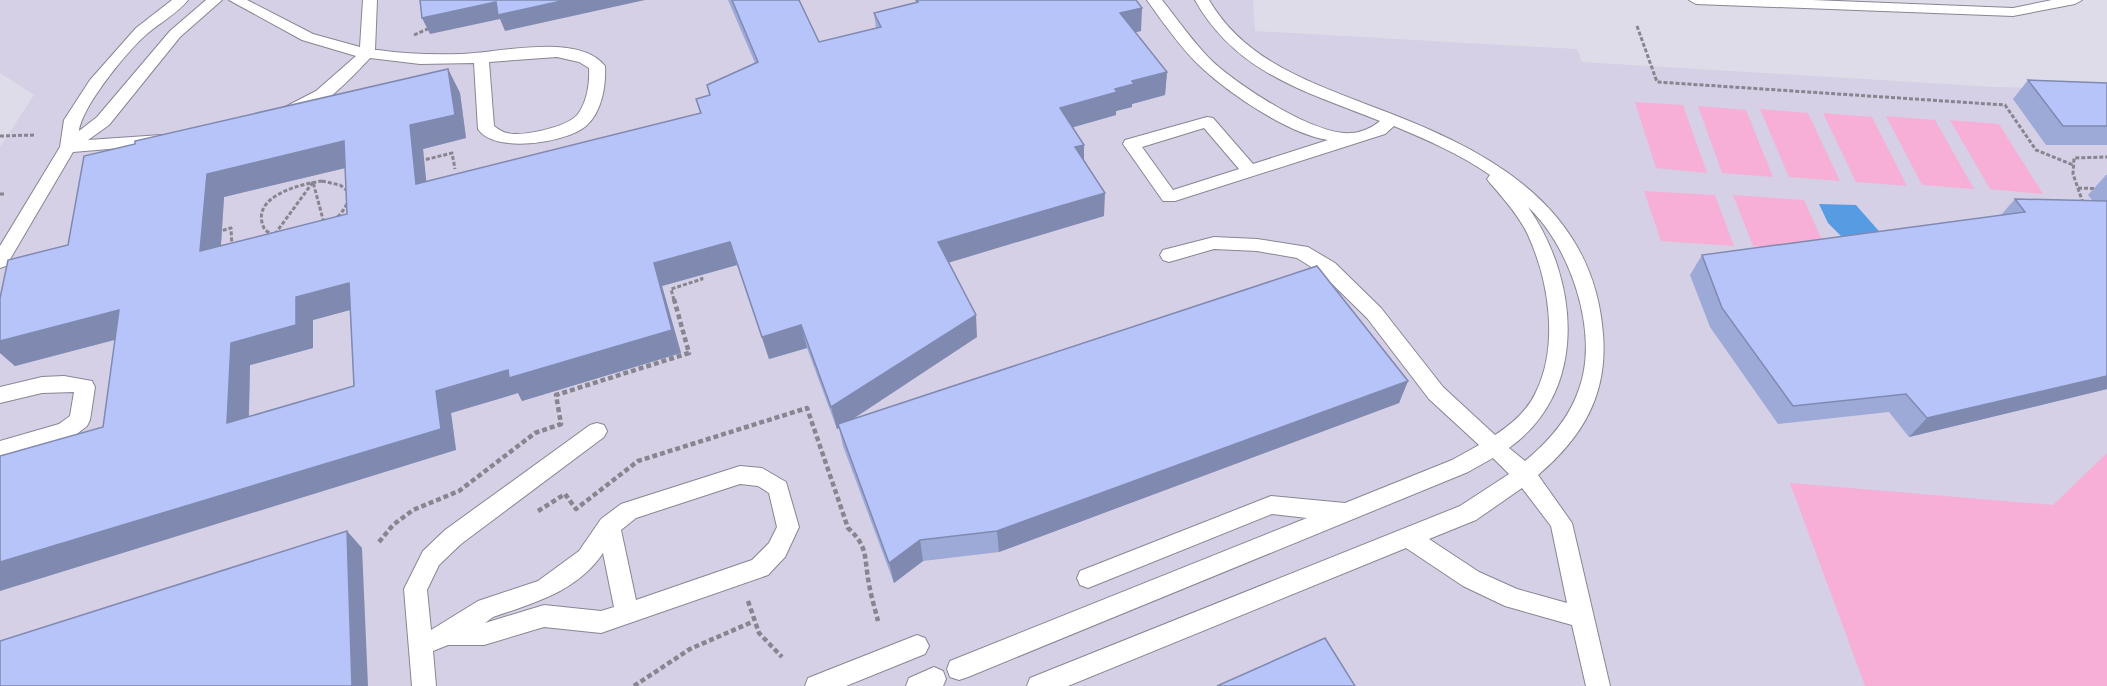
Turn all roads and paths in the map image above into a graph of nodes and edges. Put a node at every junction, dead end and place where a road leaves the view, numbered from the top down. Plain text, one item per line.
1 (181, 0) edge
2 (215, 0) edge
3 (236, 0) edge
4 (370, 0) edge
5 (1154, 0) edge
6 (1202, 0) edge
7 (1696, 0) edge
8 (2075, 0) edge
9 (440, 25) edge
10 (1636, 26) dead end
11 (412, 36) dead end
12 (367, 53) junction
13 (481, 58) junction
14 (273, 118) edge
15 (1392, 119) junction
16 (35, 135) dead end
17 (0, 136) edge
18 (1352, 138) junction
19 (175, 139) edge
20 (68, 147) junction
21 (2107, 157) edge
22 (417, 162) dead end
23 (1485, 165) junction
24 (2073, 165) junction
25 (455, 170) dead end
26 (1250, 171) junction
27 (345, 180) edge
28 (313, 182) junction
29 (335, 182) junction
30 (2078, 188) junction
31 (2107, 189) edge
32 (0, 194) edge
33 (6, 194) dead end
34 (2085, 209) edge
35 (325, 227) junction
36 (210, 233) dead end
37 (273, 236) junction
38 (327, 236) edge
39 (263, 239) edge
40 (242, 245) edge
41 (1169, 255) dead end
42 (0, 261) edge
43 (698, 265) edge
44 (0, 395) edge
45 (597, 431) dead end
46 (1494, 448) junction
47 (0, 450) edge
48 (1525, 475) junction
49 (565, 494) dead end
50 (576, 509) dead end
51 (1347, 513) junction
52 (609, 526) junction
53 (1408, 537) junction
54 (379, 542) dead end
55 (742, 573) junction
56 (1088, 578) dead end
57 (627, 613) junction
58 (1582, 617) junction
59 (752, 622) junction
60 (448, 634) junction
61 (420, 645) junction
62 (917, 646) dead end
63 (782, 657) dead end
64 (959, 669) dead end
65 (424, 686) edge
66 (634, 686) edge
67 (817, 686) edge
68 (1039, 686) edge
69 (1598, 686) edge

1 - 20 lane
2 - 20 lane
3 - 12 lane
4 - 12 lane
5 - 18 lane
6 - 15 lane
7 - 8 lane
9 - 11 path
10 - 24 path
12 - 13 lane
12 - 14 lane
13 - 13 lane
15 - 18 lane
15 - 23 lane
16 - 17 path
18 - 26 lane
19 - 20 lane
20 - 42 lane
21 - 24 path
22 - 25 path
23 - 46 lane
23 - 48 lane
24 - 30 path
26 - 26 lane
27 - 29 path
28 - 29 path
28 - 35 path
28 - 37 path
28 - 37 path
29 - 35 path
30 - 31 path
30 - 34 path
32 - 33 path
35 - 37 path
35 - 38 path
36 - 40 path
37 - 39 path
41 - 46 lane
43 - 54 path
44 - 47 lane
45 - 61 lane
46 - 48 lane
46 - 51 lane
48 - 53 lane
48 - 58 lane
49 - 50 path
51 - 56 lane
51 - 64 lane
52 - 55 lane
52 - 57 lane
52 - 60 lane
53 - 58 lane
53 - 68 lane
55 - 57 lane
55 - 59 path
57 - 60 lane
58 - 69 lane
59 - 63 path
59 - 66 path
60 - 61 lane
61 - 65 lane
62 - 67 lane

